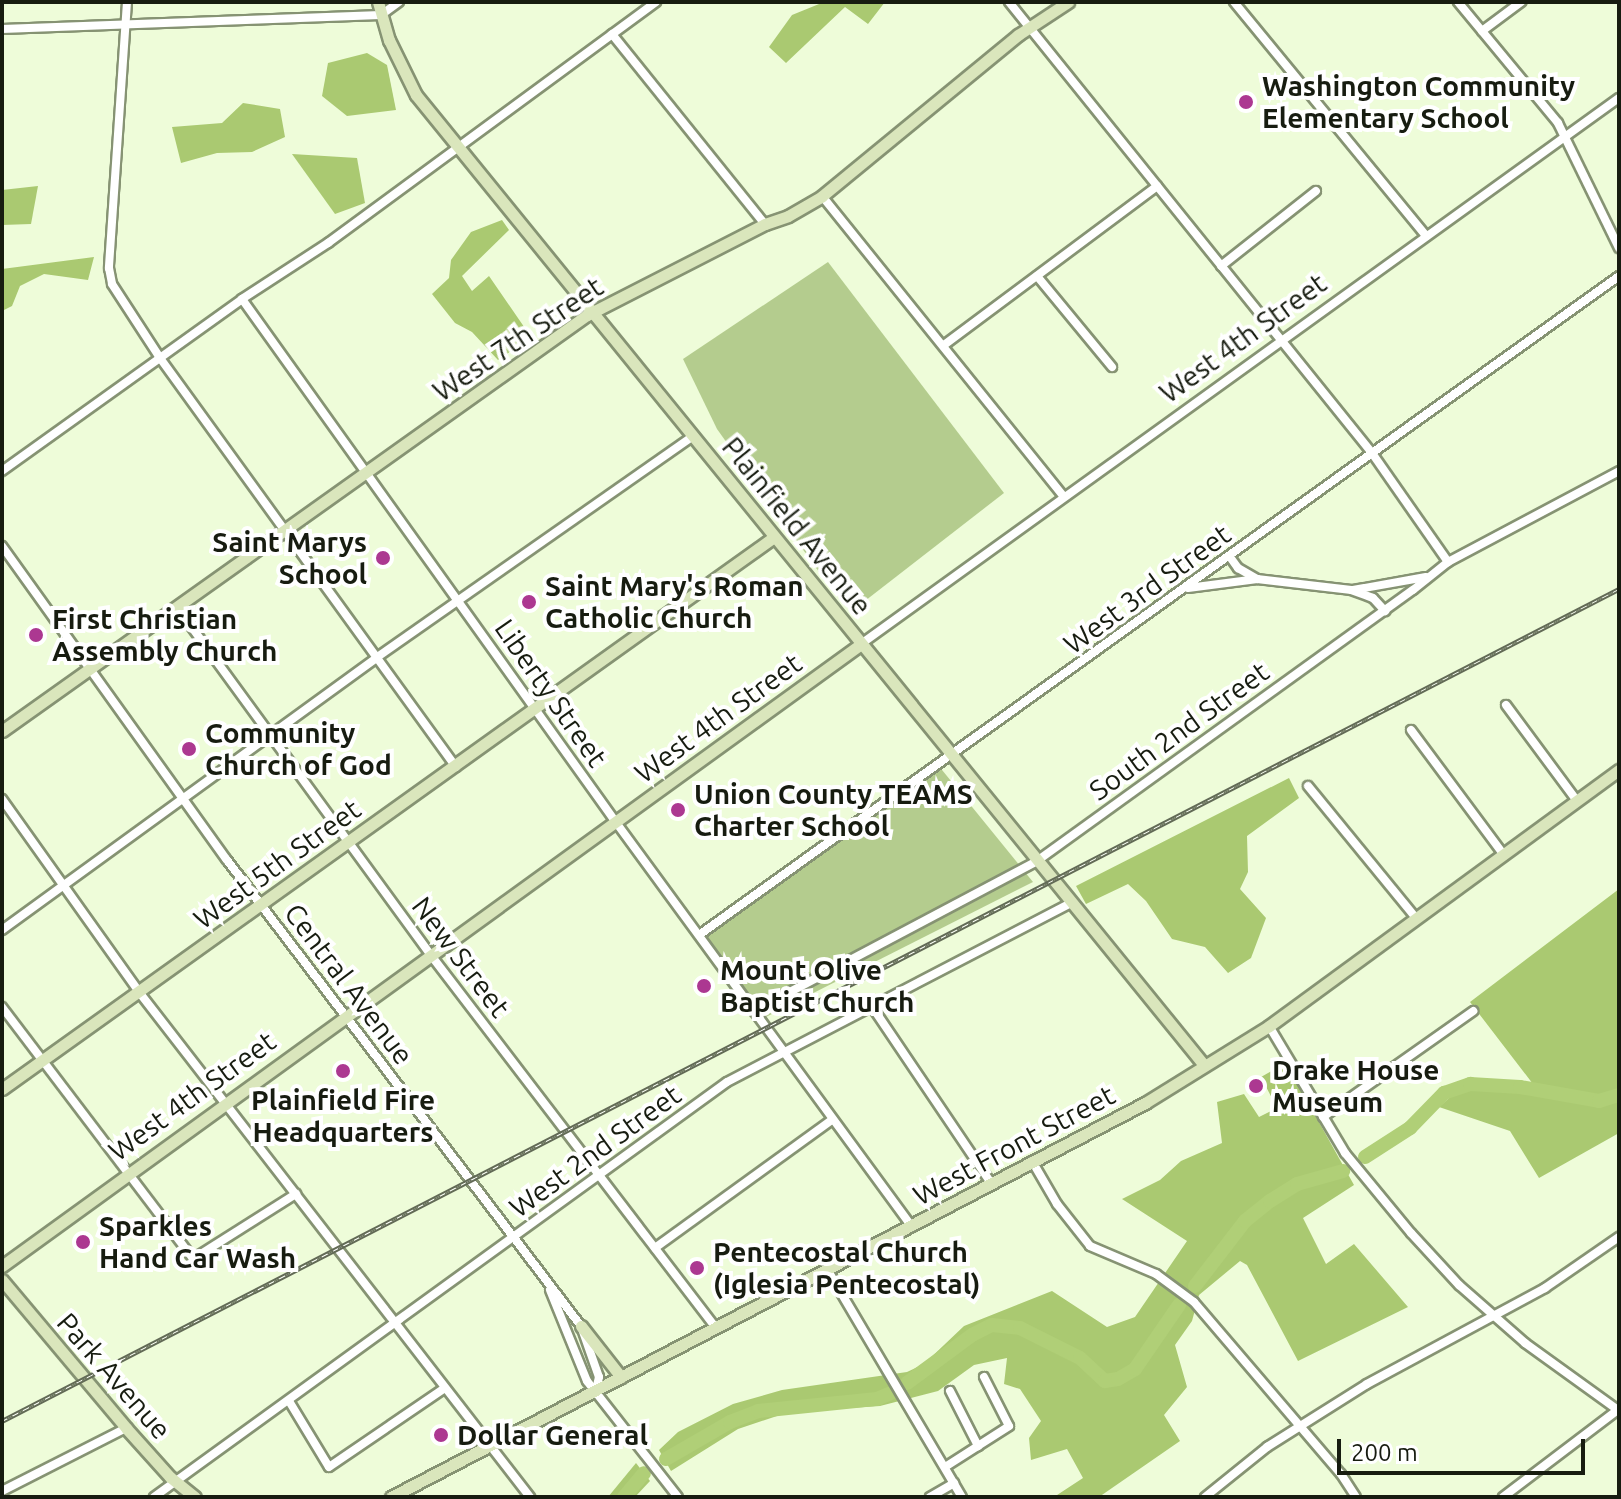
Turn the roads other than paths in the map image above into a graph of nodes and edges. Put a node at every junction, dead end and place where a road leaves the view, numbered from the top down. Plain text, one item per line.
1 (127, 2) edge
2 (378, 2) edge
3 (399, 2) edge
4 (656, 2) edge
5 (1009, 2) edge
6 (1068, 2) edge
7 (1234, 2) edge
8 (1458, 2) edge
9 (1521, 2) edge
10 (381, 15) junction
11 (125, 25) junction
12 (1030, 28) junction
13 (2, 29) edge
14 (1482, 31) junction
15 (612, 34) junction
16 (1619, 98) edge
17 (1564, 137) junction
18 (459, 148) junction
19 (1157, 186) junction
20 (1316, 191) dead end
21 (822, 196) junction
22 (765, 224) junction
23 (1426, 236) junction
24 (1619, 248) edge
25 (1221, 266) junction
26 (1037, 276) junction
27 (1619, 276) edge
28 (242, 299) junction
29 (592, 312) junction
30 (1280, 341) junction
31 (944, 345) junction
32 (160, 358) junction
33 (1112, 367) dead end
34 (694, 435) junction
35 (1372, 453) junction
36 (2, 471) edge
37 (368, 471) junction
38 (1619, 471) edge
39 (1064, 497) junction
40 (286, 530) junction
41 (774, 537) junction
42 (2, 546) edge
43 (1230, 557) junction
44 (1448, 562) junction
45 (1431, 575) junction
46 (1257, 579) junction
47 (1188, 588) junction
48 (1351, 590) junction
49 (458, 601) junction
50 (177, 607) junction
51 (1385, 611) junction
52 (861, 644) junction
53 (376, 658) junction
54 (89, 669) junction
55 (1506, 705) dead end
56 (535, 708) junction
57 (1411, 730) dead end
58 (2, 731) edge
59 (272, 736) junction
60 (951, 756) junction
61 (456, 767) junction
62 (1619, 770) edge
63 (1308, 786) dead end
64 (184, 798) junction
65 (2, 799) edge
66 (1577, 801) junction
67 (616, 822) junction
68 (350, 841) junction
69 (1504, 855) junction
70 (1037, 861) junction
71 (62, 883) junction
72 (1071, 903) junction
73 (262, 905) junction
74 (1416, 918) junction
75 (2, 930) edge
76 (699, 935) junction
77 (430, 954) junction
78 (139, 992) junction
79 (2, 1007) edge
80 (873, 1008) junction
81 (754, 1011) junction
82 (1473, 1011) dead end
83 (345, 1015) junction
84 (1269, 1026) junction
85 (784, 1052) junction
86 (42, 1060) junction
87 (1204, 1065) junction
88 (2, 1089) edge
89 (225, 1102) junction
90 (1323, 1117) junction
91 (832, 1120) junction
92 (1032, 1161) junction
93 (126, 1173) junction
94 (601, 1174) junction
95 (991, 1183) junction
96 (296, 1194) junction
97 (912, 1227) junction
98 (1619, 1237) edge
99 (512, 1238) junction
100 (655, 1248) junction
101 (2, 1266) edge
102 (827, 1269) junction
103 (2, 1280) edge
104 (550, 1290) junction
105 (1494, 1316) junction
106 (395, 1322) junction
107 (581, 1326) junction
108 (716, 1328) junction
109 (621, 1377) junction
110 (984, 1377) dead end
111 (445, 1388) junction
112 (596, 1390) junction
113 (950, 1391) dead end
114 (289, 1401) junction
115 (1618, 1410) edge
116 (1300, 1427) junction
117 (126, 1428) junction
118 (490, 1445) junction
119 (978, 1446) junction
120 (945, 1467) junction
121 (175, 1481) junction
122 (954, 1483) junction
123 (2, 1491) edge
124 (154, 1497) edge
125 (195, 1497) edge
126 (391, 1497) edge
127 (530, 1497) edge
128 (678, 1497) edge
129 (930, 1497) edge
130 (962, 1497) edge
131 (1205, 1497) edge
132 (1356, 1497) edge
133 (1503, 1497) edge

1 - 11 street
2 - 10 main road, Plainfield Avenue
3 - 10 street
4 - 15 street
5 - 12 street
6 - 12 main road, West 7th Street
7 - 23 street
8 - 14 street
9 - 14 street
10 - 11 street
10 - 18 main road, Plainfield Avenue
11 - 13 street
11 - 32 street
12 - 19 street
12 - 21 main road, West 7th Street
14 - 17 street
15 - 18 street
15 - 22 street
16 - 17 street, West 4th Street
17 - 23 street, West 4th Street
17 - 24 street
18 - 28 street
18 - 29 main road, Plainfield Avenue
19 - 25 street
19 - 26 street
20 - 25 street
21 - 22 main road, West 7th Street
21 - 31 street
22 - 29 main road, West 7th Street
23 - 30 street, West 4th Street
25 - 30 street
26 - 31 street
26 - 33 street
27 - 35 street, West 3rd Street
28 - 32 street
28 - 37 street, Liberty Street
29 - 34 main road, Plainfield Avenue
29 - 37 main road, West 7th Street
30 - 35 street
30 - 39 street, West 4th Street
31 - 39 street
32 - 36 street
32 - 40 street
34 - 41 main road, Plainfield Avenue
34 - 49 street
35 - 43 street, West 3rd Street
35 - 44 street
37 - 40 main road, West 7th Street
37 - 49 street, Liberty Street
38 - 44 street, South 2nd Street
39 - 52 street, West 4th Street
40 - 50 main road, West 7th Street
40 - 53 street
41 - 52 main road, Plainfield Avenue
41 - 56 main road, West 5th Street
42 - 54 street, Central Avenue
43 - 46 street
43 - 47 street, West 3rd Street
44 - 45 street, South 2nd Street
45 - 48 street
45 - 51 street, South 2nd Street
46 - 47 street
46 - 48 street
47 - 60 street, West 3rd Street
48 - 51 street
49 - 53 street
49 - 56 street, Liberty Street
50 - 54 main road, West 7th Street
50 - 59 street, New Street
51 - 70 street, South 2nd Street
52 - 60 main road, Plainfield Avenue
52 - 67 main road, West 4th Street
53 - 59 street
53 - 61 street
54 - 58 main road, West 7th Street
54 - 64 street, Central Avenue
55 - 66 street
56 - 61 main road, West 5th Street
56 - 67 street, Liberty Street
57 - 69 street
59 - 64 street
59 - 68 street, New Street
60 - 70 main road, Plainfield Avenue
60 - 76 street, West 3rd Street
61 - 68 main road, West 5th Street
62 - 66 main road, West Front Street
63 - 74 street
64 - 71 street
64 - 73 street, Central Avenue
65 - 71 street
66 - 69 main road, West Front Street
67 - 76 street, Liberty Street
67 - 77 main road, West 4th Street
68 - 73 main road, West 5th Street
68 - 77 street, New Street
69 - 74 main road, West Front Street
70 - 72 main road, Plainfield Avenue
70 - 81 street, South 2nd Street
71 - 75 street
71 - 78 street
72 - 80 street, West 2nd Street
72 - 87 main road, Plainfield Avenue
73 - 78 main road, West 5th Street
73 - 83 street, Central Avenue
74 - 84 main road, West Front Street
76 - 81 street, Liberty Street
77 - 83 main road, West 4th Street
77 - 94 street, New Street
78 - 86 main road, West 5th Street
78 - 89 street
79 - 86 street
80 - 85 street, West 2nd Street
80 - 95 street
81 - 85 street, Liberty Street
82 - 90 street
83 - 89 main road, West 4th Street
83 - 99 street, Central Avenue
84 - 87 main road, West Front Street
84 - 90 street
85 - 91 street, Liberty Street
85 - 94 street, West 2nd Street
86 - 88 main road, West 5th Street
86 - 93 street
87 - 92 main road, West Front Street
89 - 93 main road, West 4th Street
89 - 96 street
90 - 105 street
91 - 97 street, Liberty Street
91 - 100 street
92 - 95 main road, West Front Street
92 - 116 street
93 - 96 street
93 - 101 main road, West 4th Street
94 - 99 street, West 2nd Street
94 - 100 street, New Street
95 - 97 main road, West Front Street
96 - 106 street
97 - 102 main road, West Front Street
98 - 105 street
99 - 104 street, Central Avenue
99 - 106 street, West 2nd Street
100 - 108 street, New Street
102 - 108 main road, West Front Street
102 - 120 street
103 - 117 main road, Park Avenue
104 - 107 street, Central Avenue
104 - 112 street, Central Avenue
105 - 115 street
105 - 116 street
106 - 111 street
106 - 114 street, West 2nd Street
107 - 109 main road
107 - 112 street, Central Avenue
108 - 109 main road, West Front Street
109 - 112 main road, West Front Street
110 - 119 street
111 - 114 street
111 - 118 street
112 - 118 main road, West Front Street
112 - 128 street
113 - 119 street
114 - 121 street, West 2nd Street
115 - 133 street
116 - 131 street
116 - 132 street
117 - 121 main road, Park Avenue
117 - 123 street
118 - 126 main road, West Front Street
118 - 127 street
119 - 120 street
120 - 122 street
121 - 124 street, West 2nd Street
121 - 125 main road, Park Avenue
122 - 129 street
122 - 130 street

